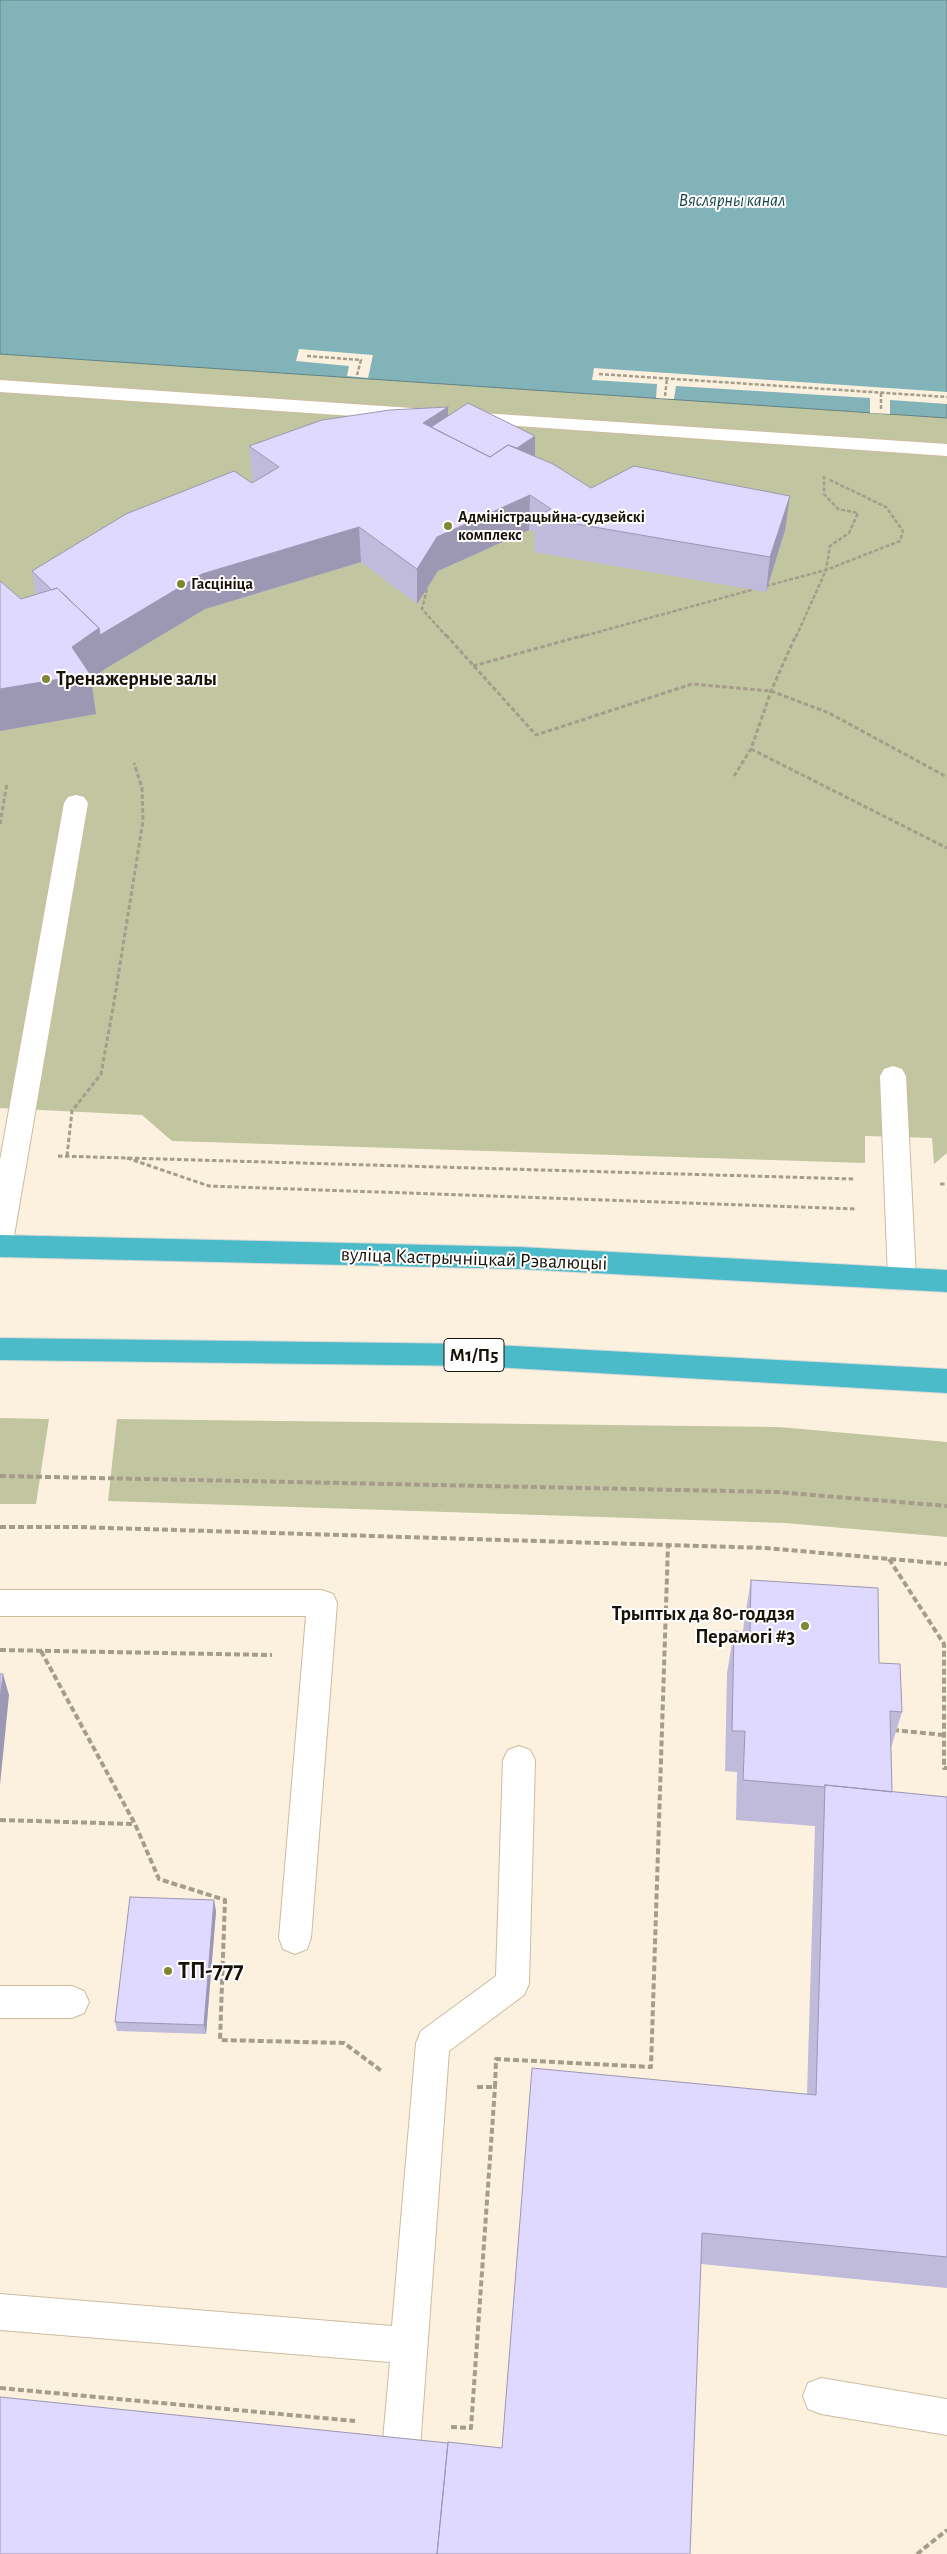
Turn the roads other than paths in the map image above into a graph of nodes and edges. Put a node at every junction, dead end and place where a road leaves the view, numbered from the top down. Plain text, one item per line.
1 (0, 386) edge
2 (947, 450) edge
3 (76, 803) dead end
4 (893, 1076) dead end
5 (0, 1236) edge
6 (0, 1246) edge
7 (902, 1278) junction
8 (947, 1282) edge
9 (0, 1349) edge
10 (947, 1381) edge
11 (0, 1603) edge
12 (519, 1760) dead end
13 (295, 1938) dead end
14 (0, 2002) edge
15 (72, 2002) dead end
16 (0, 2312) edge
17 (409, 2345) junction
18 (821, 2396) dead end
19 (947, 2417) edge
20 (400, 2462) edge

1 - 2 lane
3 - 5 lane
4 - 7 lane
6 - 7 highway, вуліца Кастрычніцкай Рэвалюцыі
7 - 8 highway, вуліца Кастрычніцкай Рэвалюцыі
9 - 10 highway, М1/П5
11 - 13 lane
12 - 17 lane
14 - 15 lane
16 - 17 lane
17 - 20 lane
18 - 19 lane

